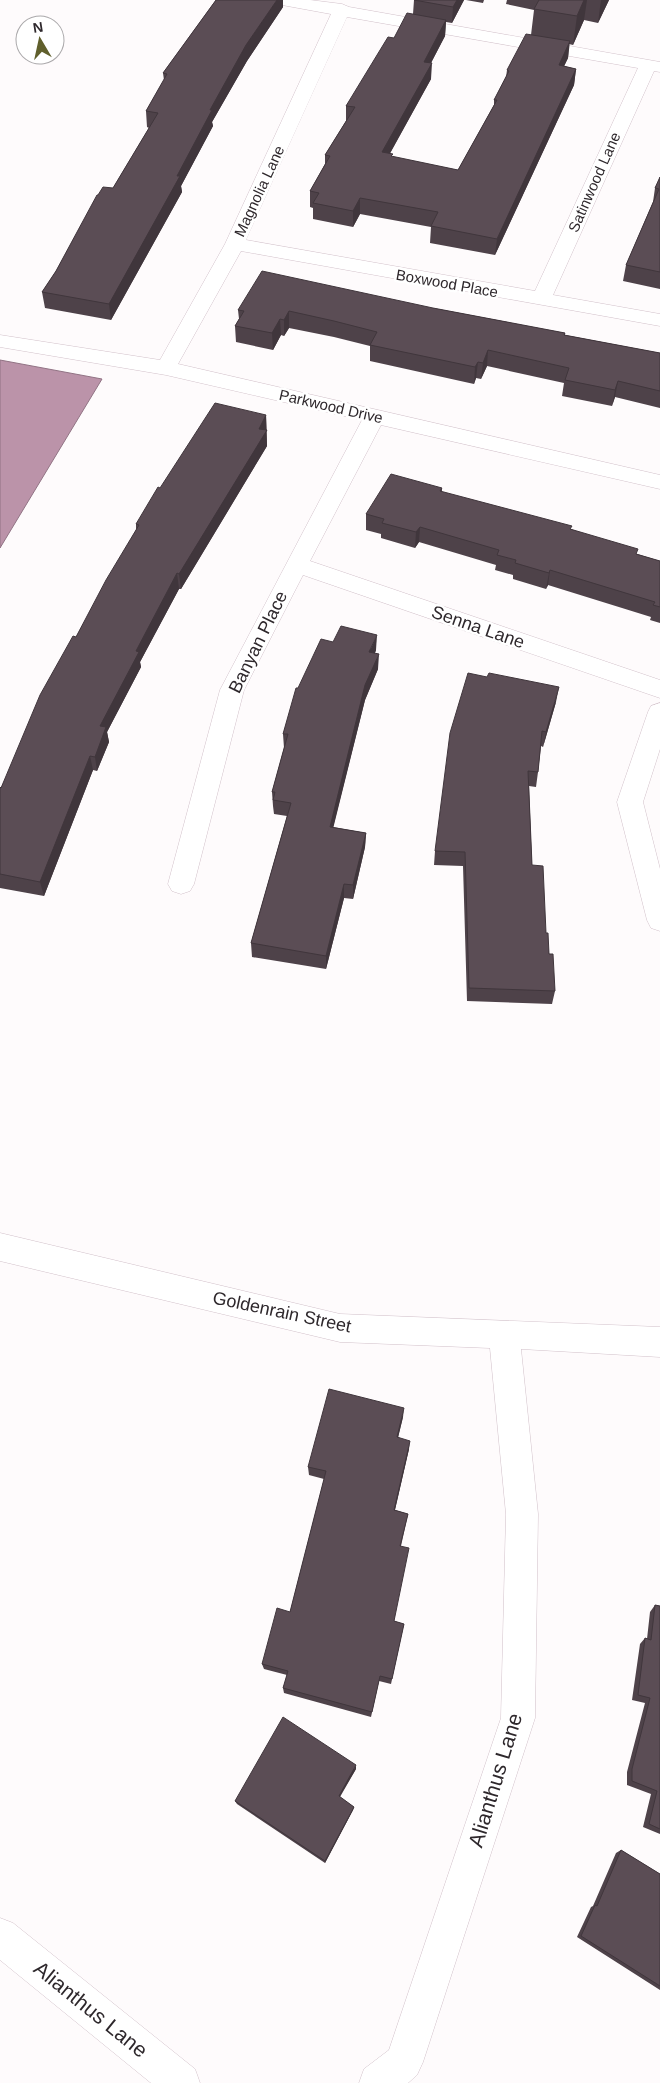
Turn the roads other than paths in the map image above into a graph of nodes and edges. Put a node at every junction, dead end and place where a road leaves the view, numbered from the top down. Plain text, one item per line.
1 (282, 0) edge
2 (342, 10) junction
3 (654, 66) edge
4 (235, 244) junction
5 (541, 299) junction
6 (660, 320) edge
7 (0, 341) edge
8 (166, 368) junction
9 (375, 416) junction
10 (660, 482) edge
11 (297, 565) junction
12 (660, 689) edge
13 (660, 712) edge
14 (181, 884) dead end
15 (660, 920) edge
16 (0, 1247) edge
17 (504, 1334) junction
18 (660, 1342) edge
19 (0, 1936) edge
20 (181, 2083) edge
21 (378, 2083) edge

1 - 2 street
2 - 3 street
2 - 4 street, Magnolia Lane
3 - 5 street, Satinwood Lane
4 - 5 street, Boxwood Place
4 - 8 street, Magnolia Lane
5 - 6 street, Boxwood Place
7 - 8 street, Parkwood Drive
8 - 9 street, Parkwood Drive
9 - 10 street, Parkwood Drive
9 - 11 street, Banyan Place
11 - 12 street, Senna Lane
11 - 14 street, Banyan Place
13 - 15 street
16 - 17 street, Goldenrain Street
17 - 18 street, Goldenrain Street
17 - 21 street, Alianthus Lane
19 - 20 street, Alianthus Lane

